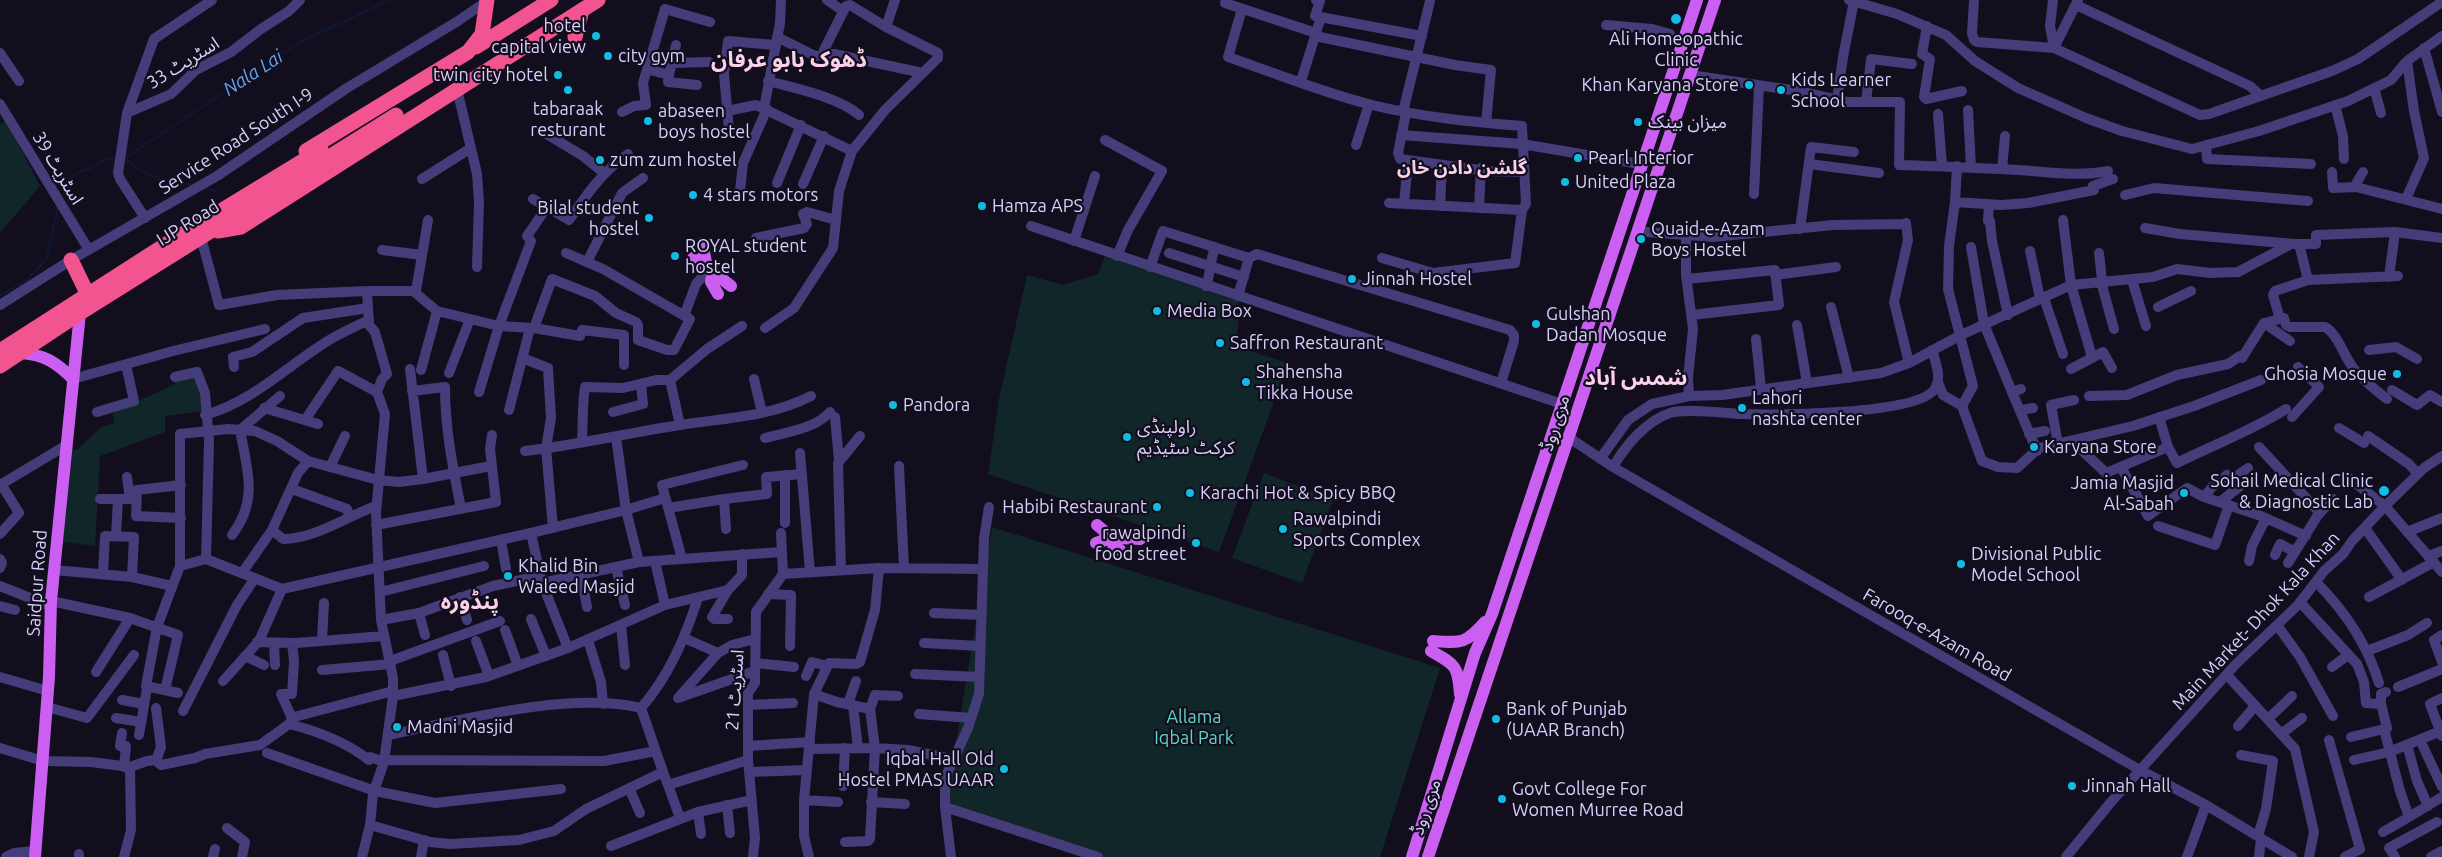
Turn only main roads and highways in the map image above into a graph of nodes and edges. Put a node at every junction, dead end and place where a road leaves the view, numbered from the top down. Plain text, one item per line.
1 (487, 0) edge
2 (551, 0) edge
3 (598, 0) edge
4 (1696, 0) edge
5 (1714, 0) edge
6 (582, 10) junction
7 (575, 37) dead end
8 (468, 52) junction
9 (213, 216) junction
10 (205, 235) junction
11 (702, 243) dead end
12 (693, 258) dead end
13 (71, 260) road end
14 (731, 286) dead end
15 (718, 294) dead end
16 (88, 295) junction
17 (80, 313) junction
18 (0, 350) edge
19 (20, 353) junction
20 (0, 366) edge
21 (74, 379) junction
22 (1097, 525) dead end
23 (1140, 539) dead end
24 (1096, 543) dead end
25 (1120, 550) dead end
26 (1492, 614) junction
27 (1460, 704) junction
28 (35, 854) edge
29 (1412, 857) edge
30 (1428, 857) edge

1 - 8 highway
2 - 8 highway
3 - 6 highway
4 - 26 main road, مری روڈ
5 - 30 main road, مری روڈ
6 - 7 highway
6 - 10 highway
8 - 9 highway
9 - 10 highway, IJP Road
9 - 16 highway, IJP Road
10 - 17 highway, IJP Road
11 - 12 main road
13 - 16 highway
14 - 15 main road
16 - 18 highway, IJP Road
17 - 19 highway, IJP Road
17 - 21 main road, Saidpur Road
19 - 20 highway, IJP Road
19 - 21 main road
21 - 28 main road, Saidpur Road
22 - 24 main road
23 - 25 main road
26 - 27 main road, مری روڈ
26 - 27 main road, مری روڈ
27 - 29 main road, مری روڈ

